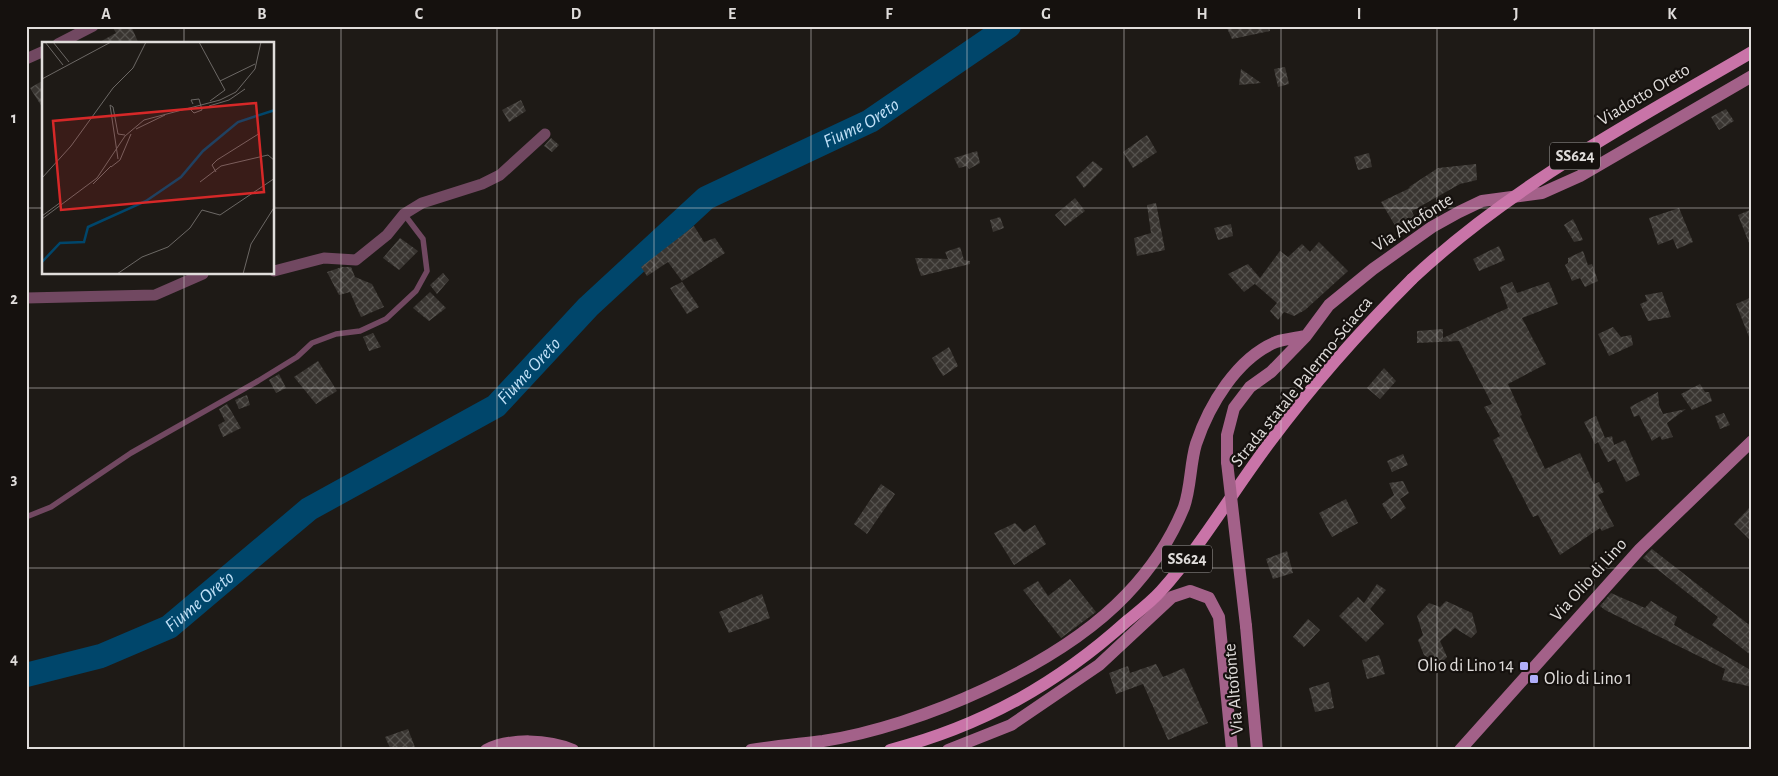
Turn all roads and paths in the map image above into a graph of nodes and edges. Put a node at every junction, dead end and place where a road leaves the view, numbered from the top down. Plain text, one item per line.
1 (93, 26) edge
2 (62, 42) edge
3 (42, 52) edge
4 (1752, 52) edge
5 (26, 59) edge
6 (1752, 76) edge
7 (545, 134) dead end
8 (404, 214) junction
9 (275, 271) edge
10 (200, 275) edge
11 (1412, 279) joint
12 (26, 298) edge
13 (1306, 336) junction
14 (1752, 441) edge
15 (26, 517) edge
16 (486, 750) edge
17 (572, 750) edge
18 (751, 750) edge
19 (890, 750) edge
20 (948, 750) edge
21 (1232, 750) edge
22 (1257, 750) edge
23 (1460, 750) edge

1 - 2 street
3 - 5 street
4 - 11 main road, Viadotto Oreto / SS624, bridge
6 - 13 main road, Via Altofonte
7 - 8 street
8 - 9 street
8 - 15 lane
10 - 12 street
11 - 19 main road, Strada statale Palermo-Sciacca / SS624
13 - 18 main road
13 - 22 main road, Via Altofonte, bridge
14 - 23 main road, Via Olio di Lino
16 - 17 main road
20 - 21 main road

